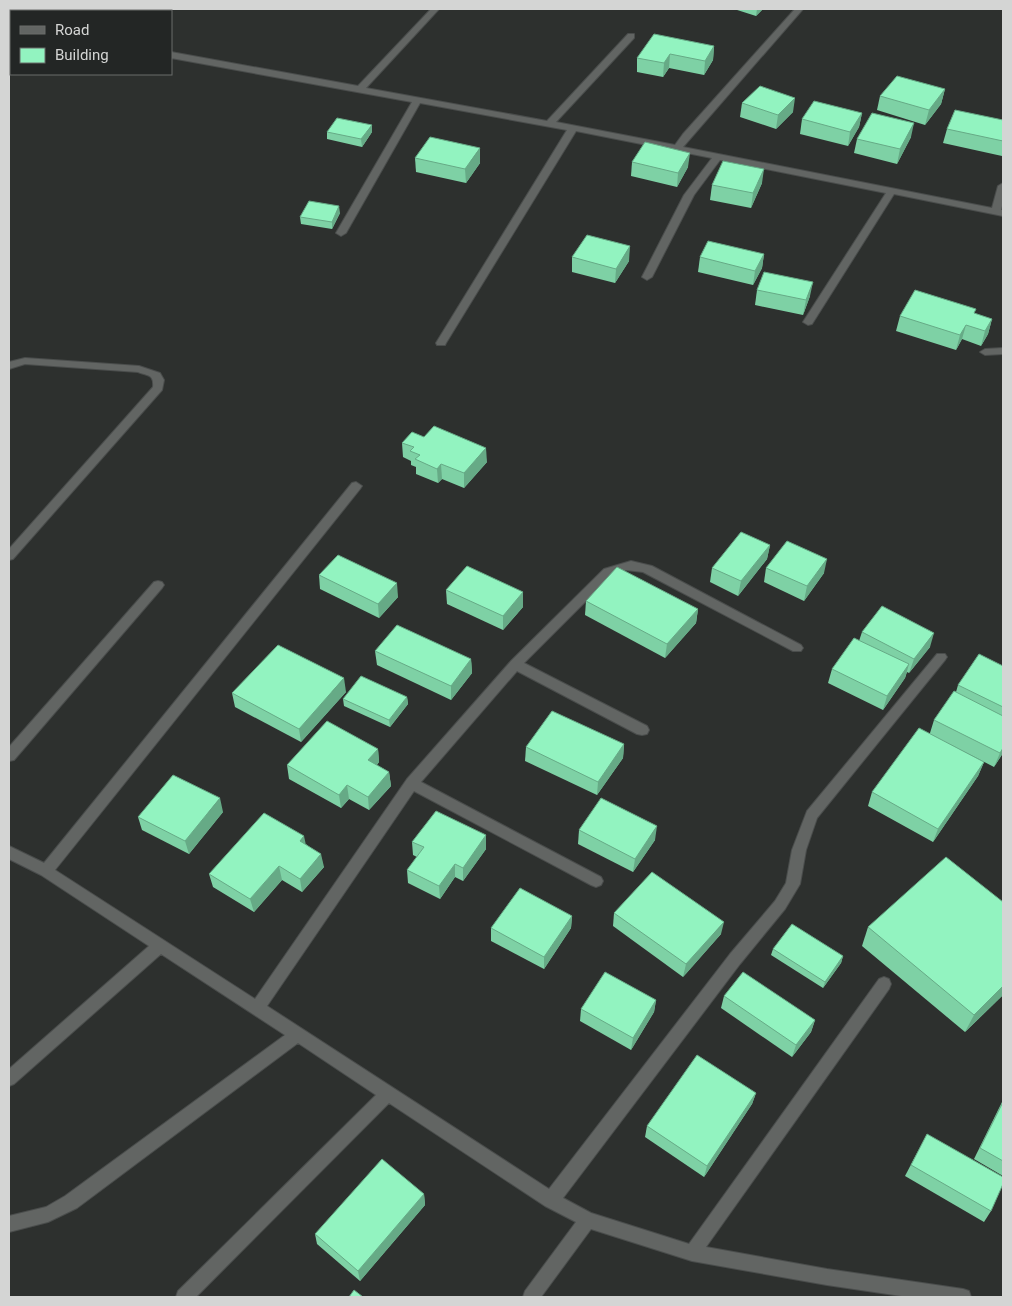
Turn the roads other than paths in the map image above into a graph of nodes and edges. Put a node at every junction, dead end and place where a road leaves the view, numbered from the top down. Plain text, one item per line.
1 (435, 9) edge
2 (799, 9) edge
3 (631, 36) dead end
4 (172, 55) edge
5 (360, 89) junction
6 (417, 101) junction
7 (549, 124) junction
8 (573, 128) junction
9 (677, 149) junction
10 (717, 157) junction
11 (1003, 186) edge
12 (891, 192) junction
13 (1000, 212) edge
14 (341, 233) dead end
15 (647, 277) dead end
16 (808, 322) dead end
17 (441, 343) dead end
18 (1003, 351) edge
19 (985, 352) dead end
20 (9, 366) edge
21 (356, 486) dead end
22 (9, 556) edge
23 (158, 585) dead end
24 (796, 648) dead end
25 (941, 657) dead end
26 (515, 664) junction
27 (642, 730) dead end
28 (9, 756) edge
29 (412, 783) junction
30 (9, 852) edge
31 (46, 871) junction
32 (596, 881) dead end
33 (160, 946) junction
34 (884, 984) dead end
35 (256, 1008) junction
36 (297, 1034) junction
37 (9, 1079) edge
38 (387, 1094) junction
39 (551, 1200) junction
40 (588, 1220) junction
41 (9, 1224) edge
42 (692, 1253) junction
43 (890, 1292) edge
44 (184, 1297) edge
45 (531, 1297) edge
46 (963, 1297) edge

1 - 5 street
2 - 9 street
3 - 7 street
4 - 5 street
5 - 6 street
6 - 7 street
6 - 14 street
7 - 8 street
8 - 9 street
8 - 17 street
9 - 10 street
10 - 12 street
10 - 15 street
11 - 13 street
12 - 13 street
12 - 16 street
18 - 19 street
20 - 22 street
21 - 31 street
23 - 28 street
24 - 26 street
25 - 39 street
26 - 27 street
26 - 29 street
29 - 32 street
29 - 35 street
30 - 31 street
31 - 33 street
33 - 35 street
33 - 37 street
34 - 42 street
35 - 36 street
36 - 38 street
36 - 41 street
38 - 39 street
38 - 44 street
39 - 40 street
40 - 42 street
40 - 45 street
42 - 43 street
43 - 46 street

